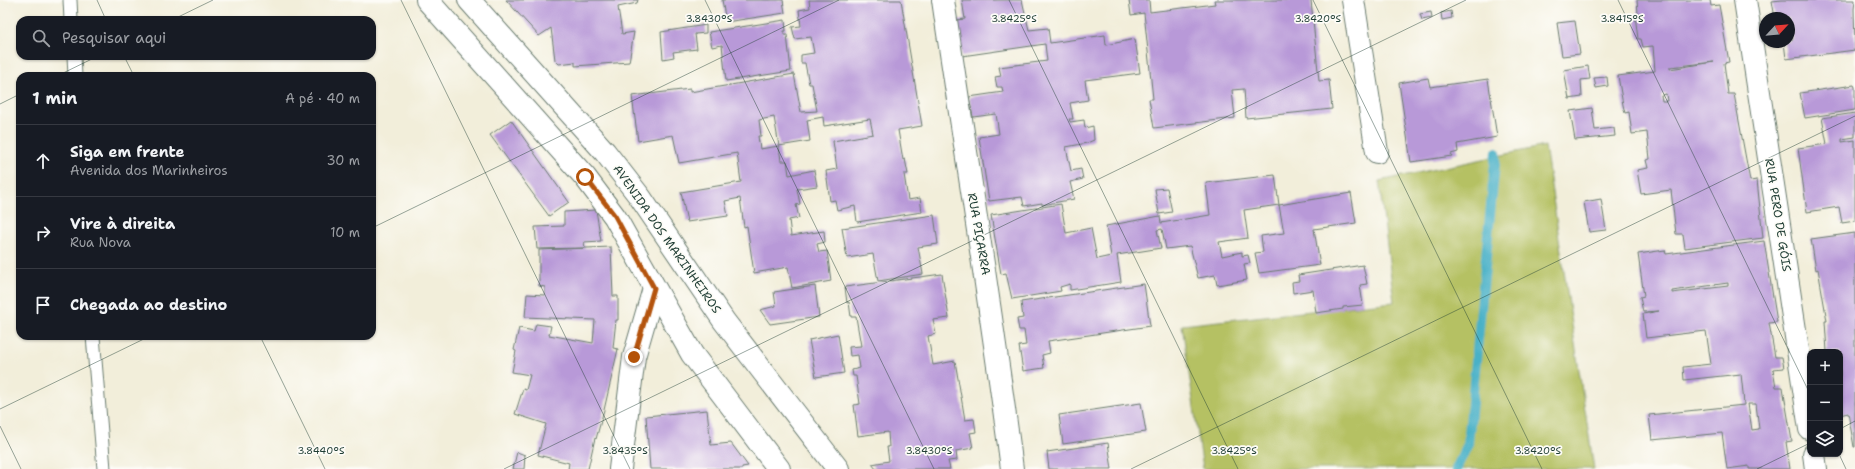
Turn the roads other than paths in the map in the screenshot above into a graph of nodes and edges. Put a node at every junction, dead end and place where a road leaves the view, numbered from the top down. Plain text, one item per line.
1 (70, 0) edge
2 (427, 0) edge
3 (469, 0) edge
4 (943, 0) edge
5 (1353, 0) edge
6 (1745, 0) edge
7 (71, 16) edge
8 (74, 60) edge
9 (75, 72) edge
10 (1377, 152) dead end
11 (654, 288) junction
12 (93, 340) edge
13 (1809, 421) edge
14 (1814, 457) edge
15 (104, 469) edge
16 (620, 469) edge
17 (779, 469) edge
18 (838, 469) edge
19 (1012, 469) edge
20 (1816, 469) edge

1 - 7 lane
2 - 11 street
3 - 18 street, AVENIDA DOS MARINHEIROS
4 - 19 street, RUA PIÇARRA
5 - 10 street
6 - 13 street, RUA PERO DE GÓIS
8 - 9 lane
11 - 16 street
11 - 17 street
12 - 15 lane
14 - 20 street

